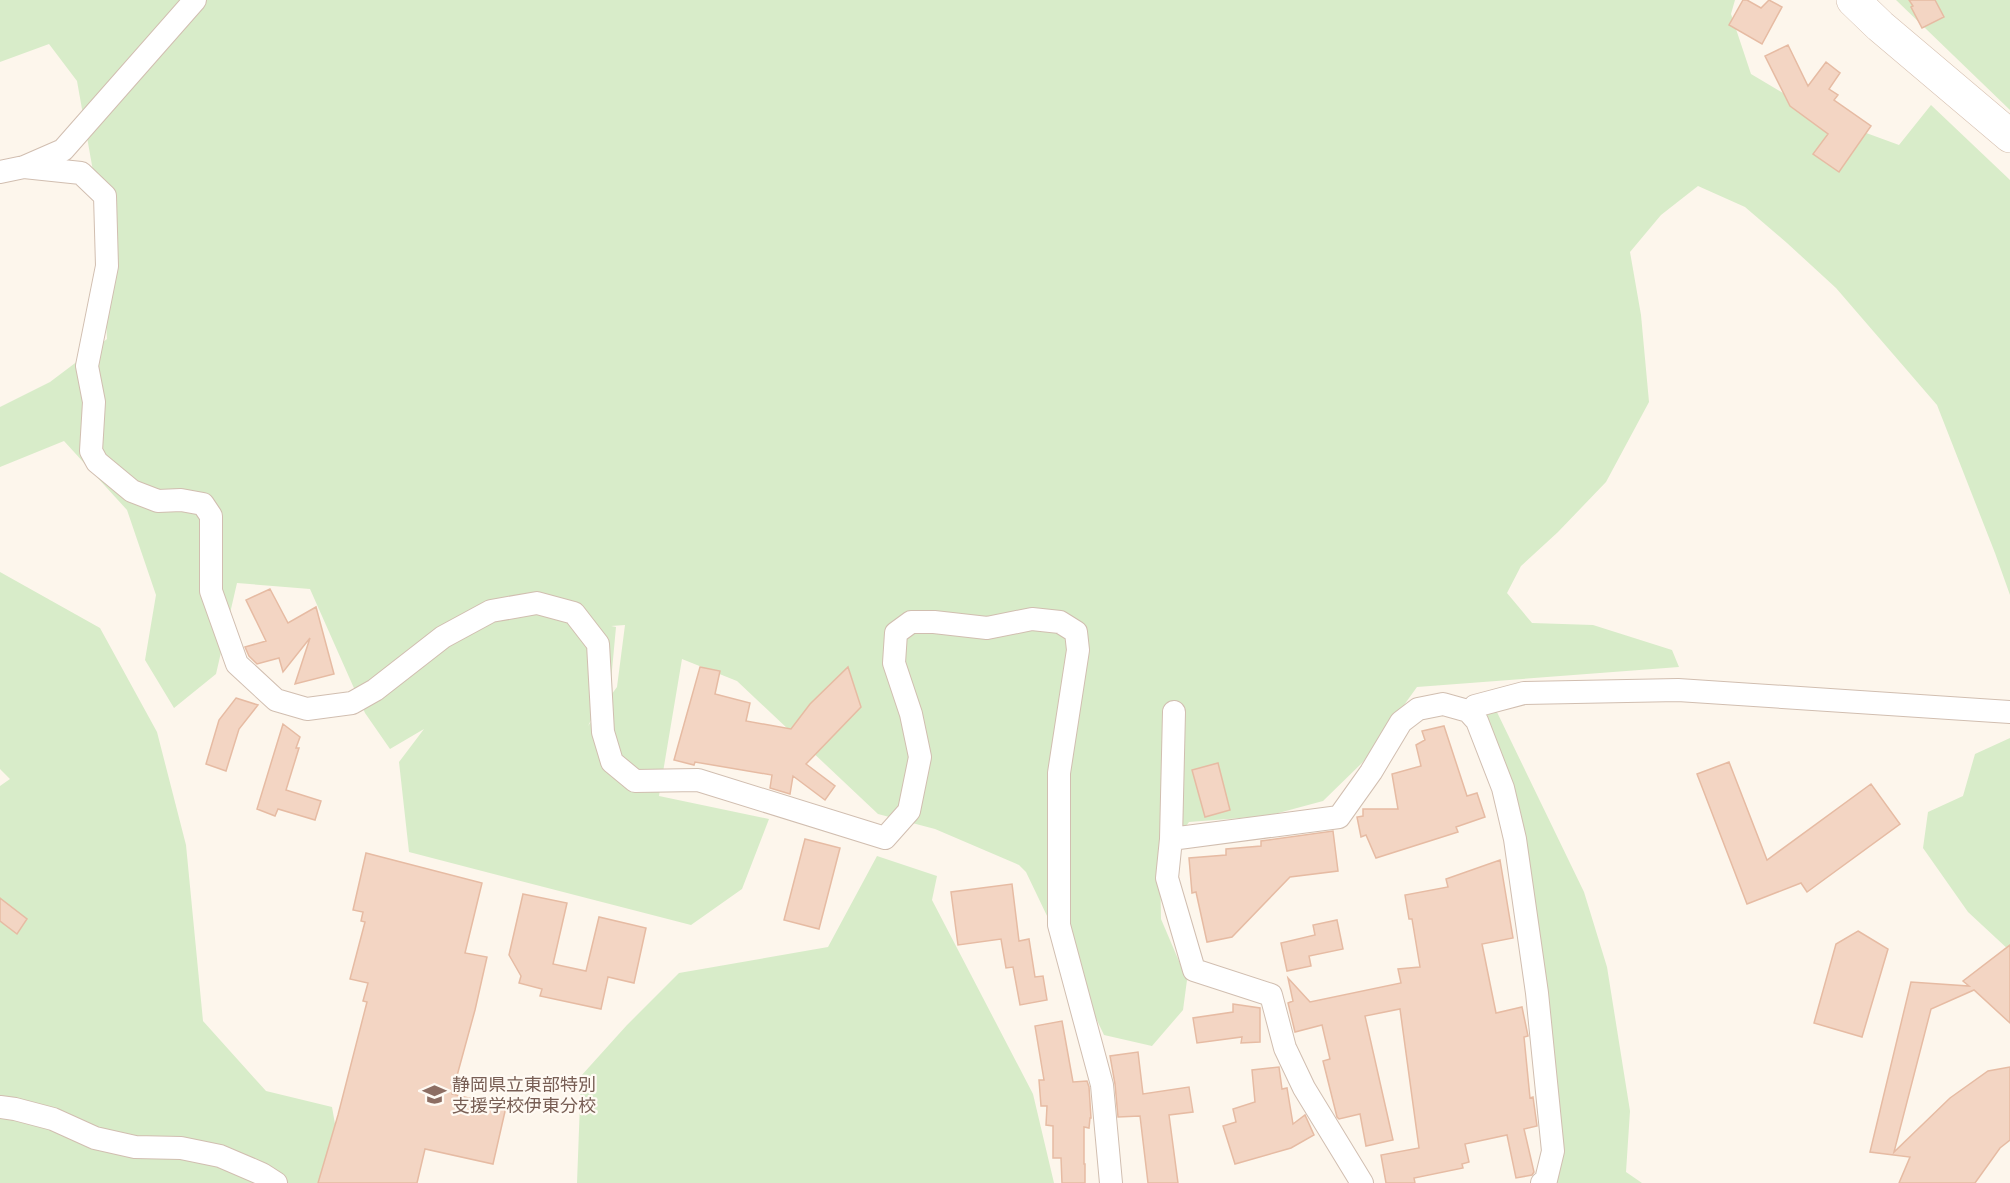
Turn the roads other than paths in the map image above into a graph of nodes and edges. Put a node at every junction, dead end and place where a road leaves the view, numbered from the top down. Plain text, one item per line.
1 (195, 0) edge
2 (1853, 0) edge
3 (2010, 136) edge
4 (24, 167) junction
5 (0, 172) edge
6 (1475, 706) dead end
7 (1174, 712) dead end
8 (2010, 712) edge
9 (1171, 839) junction
10 (0, 1107) edge
11 (276, 1183) edge
12 (1111, 1183) edge
13 (1362, 1183) edge
14 (1542, 1183) edge

1 - 4 street
2 - 3 street
4 - 5 street
4 - 12 street
6 - 8 street
7 - 9 street
9 - 13 street
9 - 14 street
10 - 11 street

